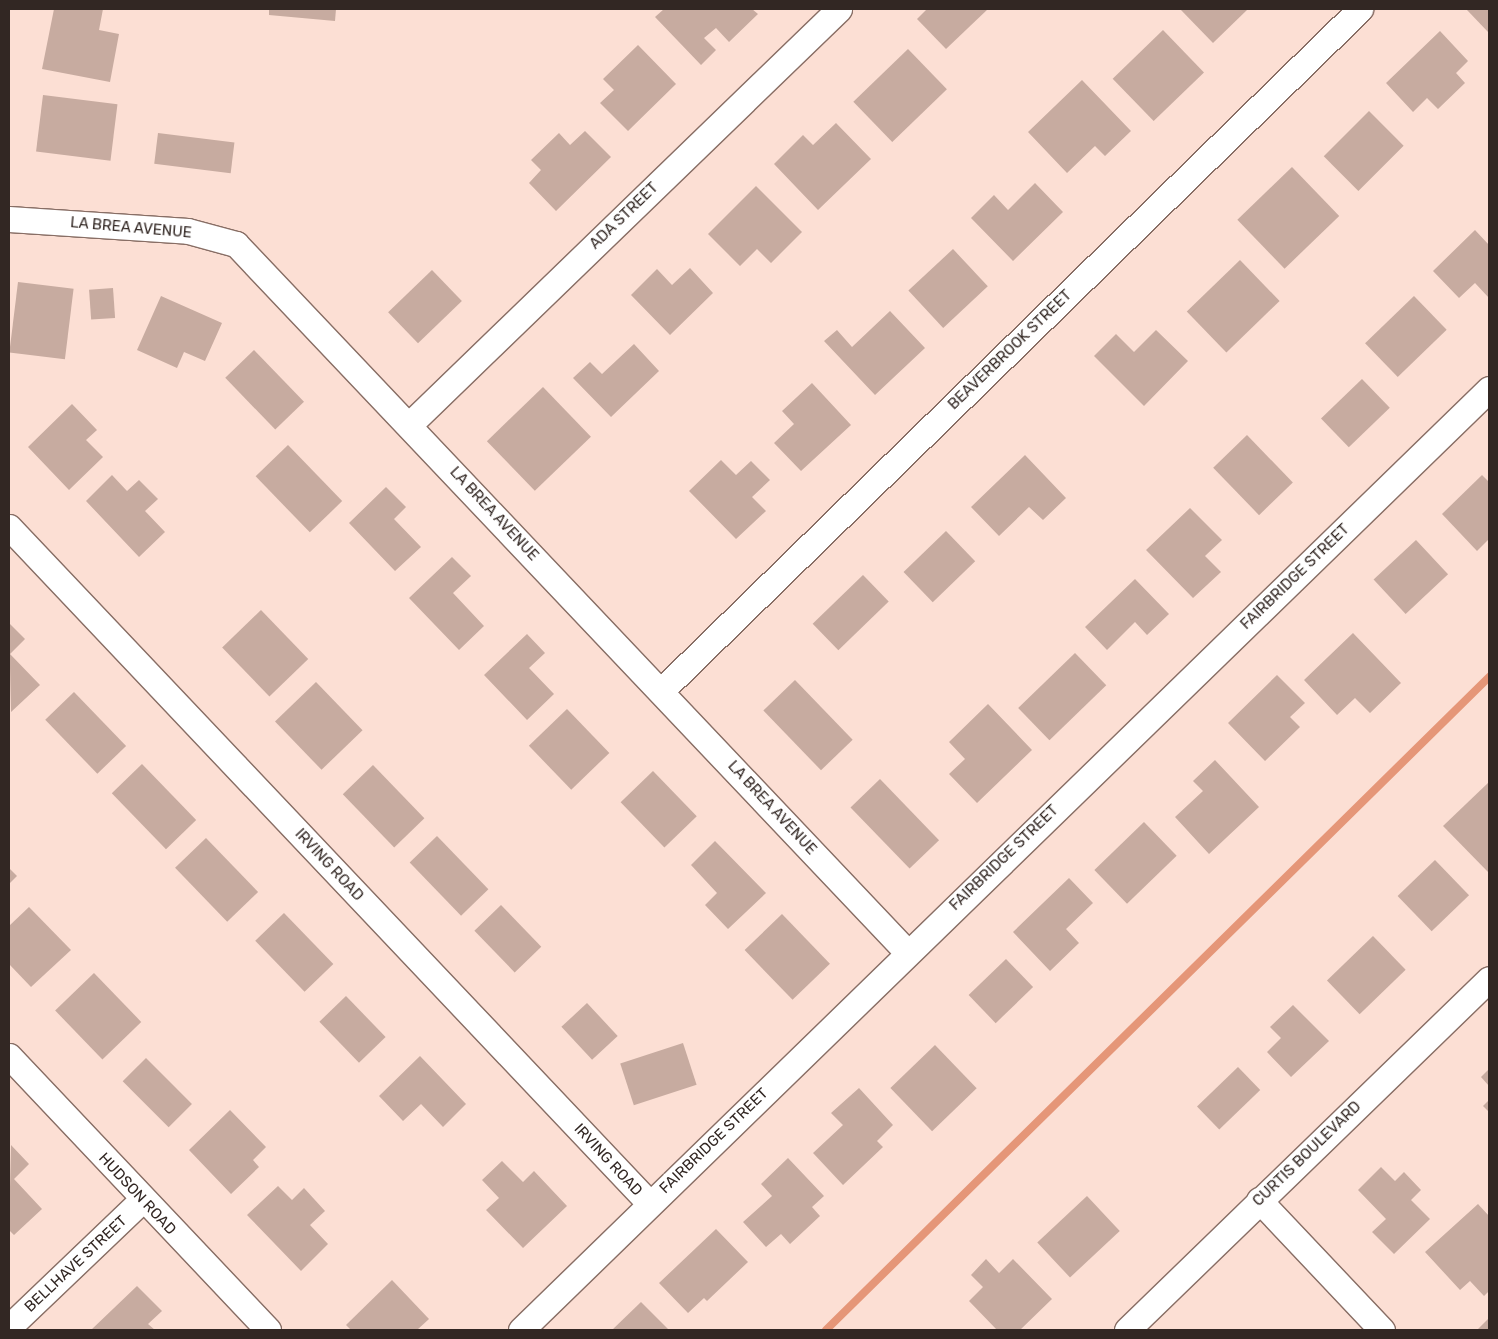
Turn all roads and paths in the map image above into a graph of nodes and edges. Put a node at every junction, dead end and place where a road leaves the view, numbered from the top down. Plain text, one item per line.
1 (838, 9) edge
2 (1360, 9) edge
3 (9, 219) edge
4 (1488, 393) edge
5 (410, 424) junction
6 (9, 527) edge
7 (661, 691) junction
8 (907, 952) junction
9 (1489, 979) edge
10 (9, 1056) edge
11 (142, 1200) junction
12 (1259, 1200) junction
13 (650, 1204) junction
14 (9, 1327) edge
15 (268, 1330) edge
16 (521, 1330) edge
17 (1127, 1330) edge
18 (1382, 1330) edge

1 - 5 street, ADA STREET
2 - 7 street, BEAVERBROOK STREET
3 - 5 street, LA BREA AVENUE
4 - 8 street, FAIRBRIDGE STREET
5 - 7 street, LA BREA AVENUE
6 - 13 street, IRVING ROAD
7 - 8 street, LA BREA AVENUE
8 - 13 street, FAIRBRIDGE STREET
9 - 12 street, CURTIS BOULEVARD
10 - 11 street, HUDSON ROAD
11 - 14 street, BELLHAVE STREET
11 - 15 street, HUDSON ROAD
12 - 17 street, CURTIS BOULEVARD
12 - 18 street
13 - 16 street, FAIRBRIDGE STREET

